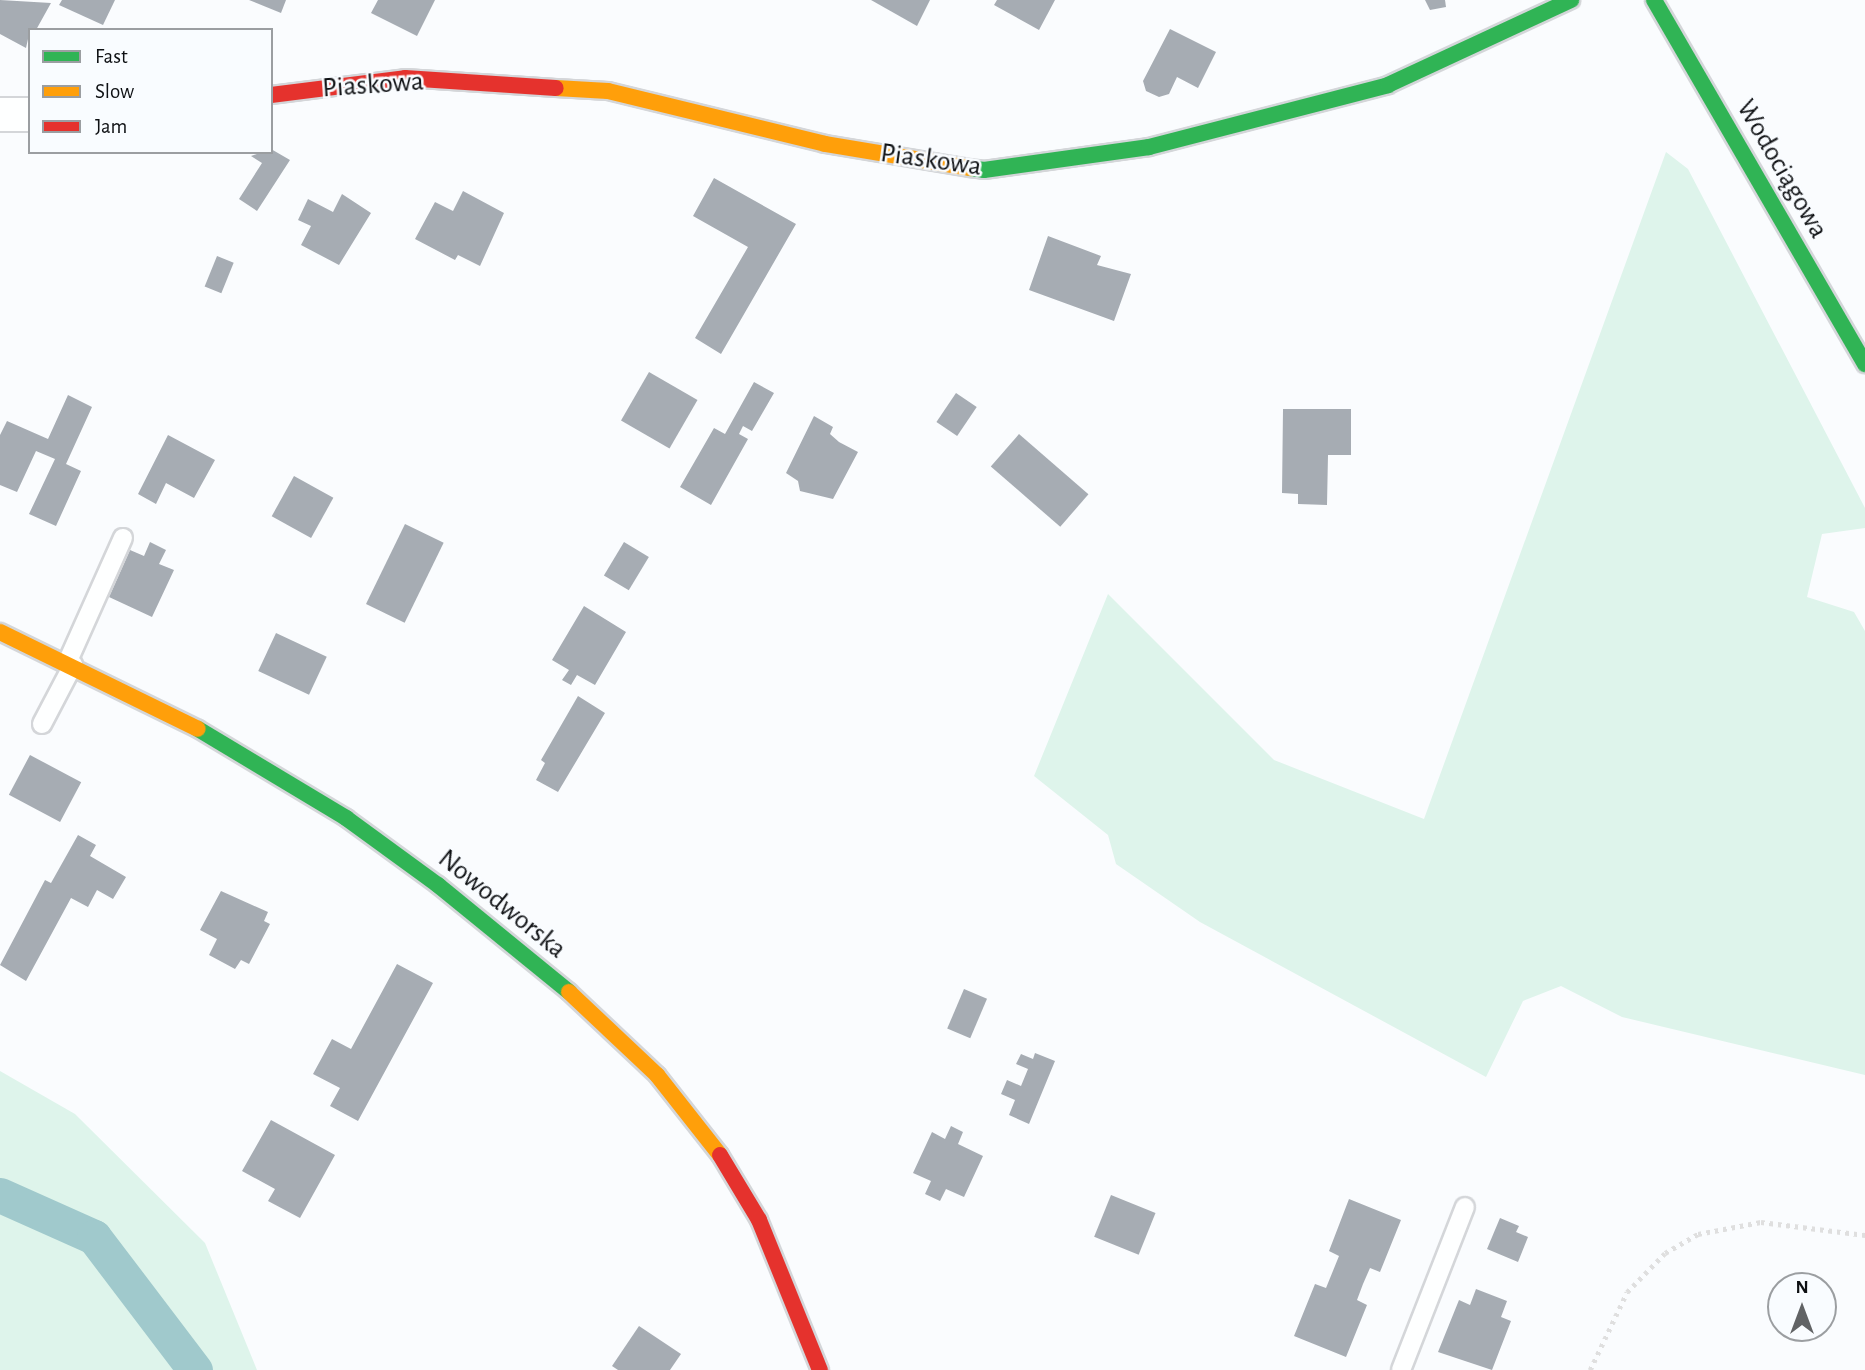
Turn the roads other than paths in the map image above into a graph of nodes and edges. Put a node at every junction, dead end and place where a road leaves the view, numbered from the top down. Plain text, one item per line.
1 (1571, 0) edge
2 (1654, 0) edge
3 (273, 95) edge
4 (0, 114) edge
5 (28, 114) edge
6 (1865, 364) edge
7 (123, 538) dead end
8 (0, 632) edge
9 (70, 664) junction
10 (42, 724) dead end
11 (1465, 1207) dead end
12 (820, 1370) edge
13 (1401, 1370) edge

1 - 3 street, Piaskowa
2 - 6 street, Wodociągowa
4 - 5 street
7 - 9 lane
8 - 9 street, Nowodworska
9 - 10 lane
9 - 12 street, Nowodworska
11 - 13 lane

